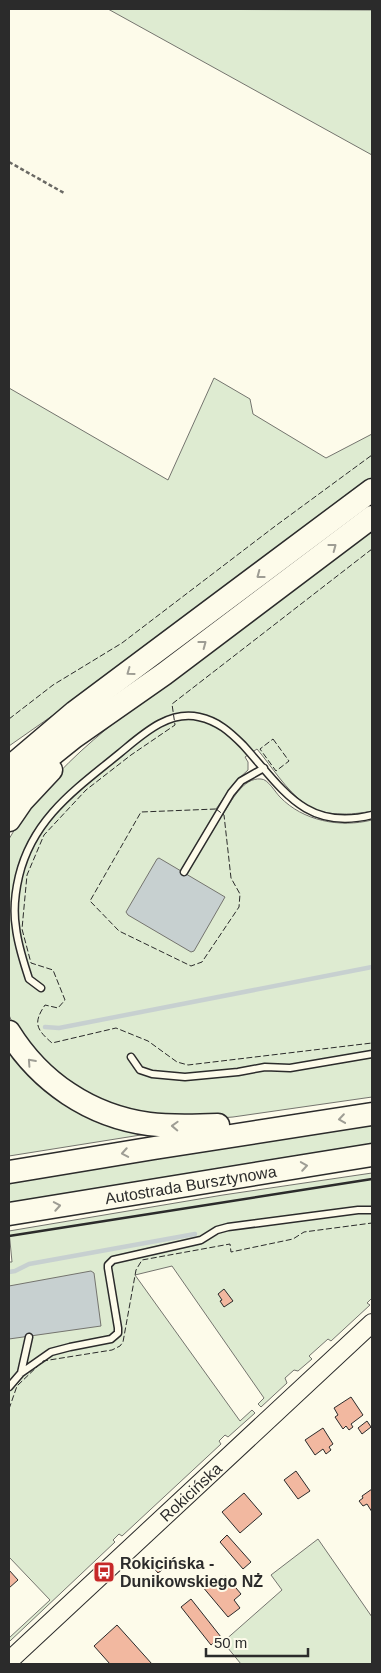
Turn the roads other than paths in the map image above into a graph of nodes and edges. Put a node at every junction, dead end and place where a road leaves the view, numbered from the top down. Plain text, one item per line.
1 (372, 490) edge
2 (372, 517) edge
3 (164, 674) junction
4 (75, 712) junction
5 (9, 754) edge
6 (9, 768) edge
7 (264, 768) junction
8 (9, 789) edge
9 (372, 816) edge
10 (9, 820) edge
11 (184, 872) dead end
12 (41, 988) dead end
13 (9, 1032) edge
14 (372, 1054) edge
15 (131, 1057) dead end
16 (372, 1114) edge
17 (311, 1123) junction
18 (372, 1156) edge
19 (9, 1172) edge
20 (372, 1210) edge
21 (9, 1214) edge
22 (372, 1323) edge
23 (29, 1336) dead end
24 (21, 1373) junction
25 (9, 1387) edge
26 (9, 1661) edge

1 -> 4 highway
3 -> 2 highway
3 - 8 highway
3 - 10 highway
4 - 5 highway
4 - 6 highway
7 - 9 lane
7 - 11 lane
7 - 12 lane
17 -> 13 highway
14 - 15 lane
16 -> 17 highway
17 -> 19 highway
21 -> 18 highway, Autostrada Bursztynowa
20 - 24 lane
22 - 26 main road, Rokicińska
23 - 24 lane
24 - 25 lane

